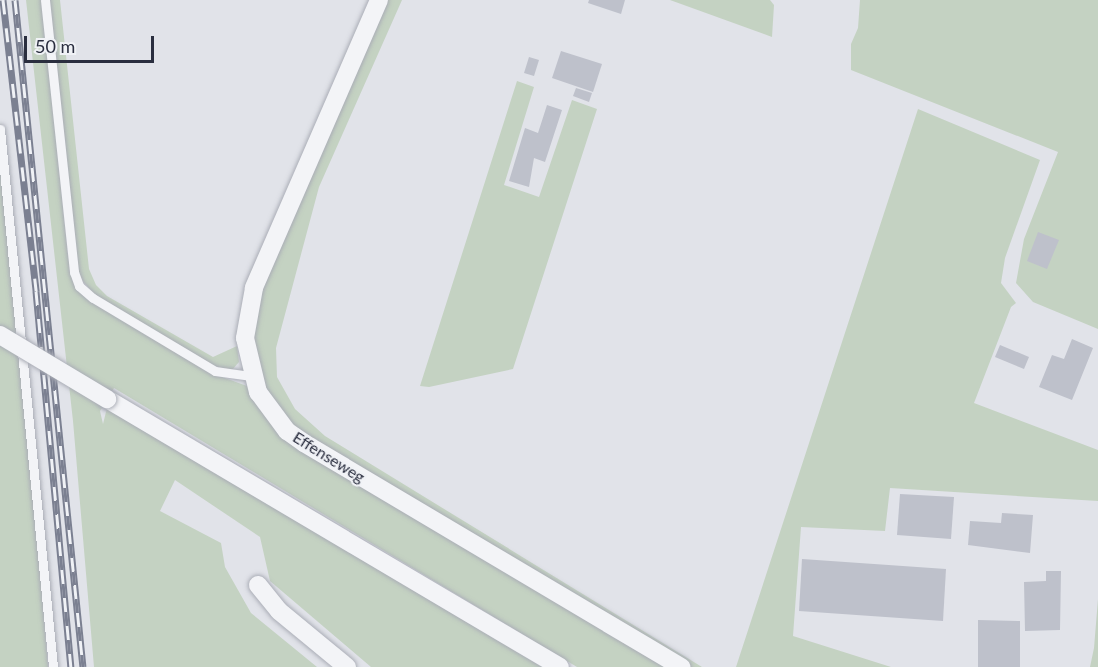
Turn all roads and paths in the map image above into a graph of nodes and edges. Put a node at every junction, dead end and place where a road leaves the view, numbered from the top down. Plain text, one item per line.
1 (45, 0) edge
2 (379, 0) edge
3 (0, 129) edge
4 (0, 336) edge
5 (252, 375) junction
6 (258, 585) dead end
7 (53, 667) edge
8 (347, 667) edge
9 (560, 667) edge
10 (682, 667) edge

1 - 5 lane
2 - 5 street, Effenseweg
3 - 7 lane
4 - 9 street, bridge
5 - 10 street, Effenseweg
6 - 8 street

